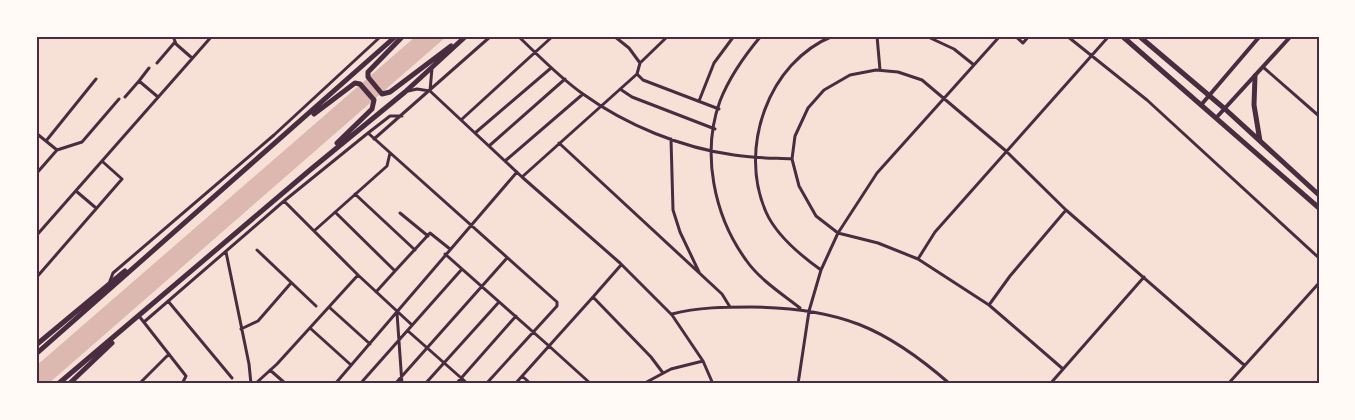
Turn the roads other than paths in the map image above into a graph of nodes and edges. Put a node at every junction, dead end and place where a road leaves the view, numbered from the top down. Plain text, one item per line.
1 (173, 36) edge
2 (212, 36) edge
3 (396, 36) edge
4 (403, 36) edge
5 (465, 36) edge
6 (491, 36) edge
7 (518, 36) edge
8 (553, 36) edge
9 (614, 36) edge
10 (668, 36) edge
11 (734, 36) edge
12 (760, 36) edge
13 (833, 36) edge
14 (877, 36) edge
15 (926, 36) edge
16 (1000, 36) edge
17 (1015, 36) edge
18 (1029, 36) edge
19 (1067, 36) edge
20 (1109, 36) edge
21 (1122, 36) edge
22 (1139, 36) edge
23 (1260, 36) edge
24 (1291, 36) edge
25 (379, 37) edge
26 (175, 42) junction
27 (536, 53) junction
28 (1091, 57) junction
29 (192, 58) junction
30 (157, 62) dead end
31 (640, 63) junction
32 (974, 65) junction
33 (1263, 67) junction
34 (149, 68) dead end
35 (432, 68) junction
36 (551, 68) junction
37 (880, 70) junction
38 (637, 74) junction
39 (1255, 76) junction
40 (565, 79) junction
41 (96, 80) dead end
42 (139, 81) junction
43 (620, 89) junction
44 (430, 91) junction
45 (406, 92) junction
46 (583, 94) junction
47 (1208, 95) junction
48 (944, 96) junction
49 (125, 97) dead end
50 (158, 97) junction
51 (119, 98) dead end
52 (699, 101) junction
53 (1201, 105) junction
54 (602, 106) junction
55 (719, 109) junction
56 (1224, 109) junction
57 (402, 116) junction
58 (1319, 116) edge
59 (1216, 118) junction
60 (461, 120) junction
61 (715, 129) junction
62 (368, 133) junction
63 (474, 133) junction
64 (38, 135) edge
65 (284, 137) junction
66 (671, 138) junction
67 (374, 139) junction
68 (36, 140) edge
69 (46, 141) junction
70 (1260, 141) junction
71 (560, 143) junction
72 (489, 146) junction
73 (57, 150) junction
74 (710, 150) junction
75 (1006, 151) junction
76 (390, 153) junction
77 (755, 157) junction
78 (792, 159) junction
79 (505, 161) junction
80 (103, 162) junction
81 (310, 170) junction
82 (517, 172) junction
83 (36, 174) edge
84 (522, 177) junction
85 (76, 191) junction
86 (355, 194) junction
87 (1319, 195) edge
88 (284, 201) junction
89 (96, 208) junction
90 (1319, 208) edge
91 (1066, 210) junction
92 (335, 212) junction
93 (400, 213) dead end
94 (471, 225) junction
95 (314, 231) junction
96 (838, 233) junction
97 (36, 236) edge
98 (428, 236) junction
99 (450, 249) junction
100 (256, 250) dead end
101 (415, 250) junction
102 (226, 251) junction
103 (150, 253) junction
104 (445, 254) junction
105 (507, 258) junction
106 (1319, 258) edge
107 (918, 259) junction
108 (621, 265) junction
109 (462, 269) junction
110 (821, 270) junction
111 (395, 271) junction
112 (700, 274) junction
113 (358, 275) junction
114 (36, 278) edge
115 (1144, 278) junction
116 (110, 282) junction
117 (291, 283) junction
118 (1319, 283) edge
119 (482, 286) junction
120 (376, 292) junction
121 (593, 297) junction
122 (168, 301) junction
123 (499, 302) junction
124 (989, 305) junction
125 (316, 306) dead end
126 (329, 307) junction
127 (730, 307) junction
128 (800, 308) junction
129 (809, 311) junction
130 (398, 313) junction
131 (672, 314) junction
132 (139, 316) junction
133 (516, 316) junction
134 (144, 322) junction
135 (412, 325) junction
136 (310, 328) junction
137 (241, 329) junction
138 (408, 330) junction
139 (533, 332) junction
140 (399, 340) junction
141 (370, 344) junction
142 (36, 346) edge
143 (549, 346) junction
144 (427, 347) junction
145 (36, 354) edge
146 (170, 354) junction
147 (703, 360) junction
148 (444, 363) junction
149 (351, 365) junction
150 (1244, 365) junction
151 (1063, 369) junction
152 (270, 370) junction
153 (663, 373) junction
154 (402, 376) junction
155 (522, 376) junction
156 (232, 378) dead end
157 (461, 378) junction
158 (58, 384) edge
159 (69, 384) edge
160 (139, 384) edge
161 (182, 384) edge
162 (251, 384) edge
163 (255, 384) edge
164 (286, 384) edge
165 (335, 384) edge
166 (360, 384) edge
167 (395, 384) edge
168 (402, 384) edge
169 (425, 384) edge
170 (456, 384) edge
171 (468, 384) edge
172 (486, 384) edge
173 (515, 384) edge
174 (531, 384) edge
175 (590, 384) edge
176 (643, 384) edge
177 (713, 384) edge
178 (798, 384) edge
179 (950, 384) edge
180 (1050, 384) edge
181 (1228, 384) edge

1 - 26 street
2 - 29 street
3 - 65 main road
4 - 5 main road
5 - 35 main road
6 - 44 street
7 - 27 street
8 - 27 street
9 - 31 street
10 - 31 street
11 - 52 street
12 - 55 street
13 - 77 street
14 - 37 street
15 - 32 street
16 - 32 street
17 - 18 street
19 - 28 street
20 - 28 street
21 - 53 main road
22 - 47 main road
23 - 47 street
24 - 33 street
25 - 116 street
26 - 29 street
26 - 30 street
27 - 36 street
27 - 60 street
28 - 75 street
28 - 106 street
29 - 50 street
31 - 38 street
32 - 48 street
33 - 39 street
33 - 58 street
34 - 42 street
35 - 44 street
35 - 45 main road
36 - 40 street
36 - 63 street
37 - 48 street
37 - 78 street
38 - 43 street
38 - 52 street
39 - 56 street
39 - 70 main road
40 - 46 street
40 - 72 street
41 - 69 street
42 - 49 street
42 - 50 street
43 - 54 street
43 - 61 street
44 - 45 street
44 - 57 street
44 - 60 street
45 - 81 main road
46 - 54 street
46 - 79 street
47 - 53 street
47 - 56 main road
48 - 75 street
48 - 96 street
50 - 80 street
51 - 73 street
52 - 55 street
53 - 59 main road
54 - 66 street
54 - 71 street
55 - 61 street
56 - 59 street
56 - 70 main road
57 - 62 street
57 - 67 street
59 - 90 main road
60 - 63 street
61 - 74 street
62 - 67 street
62 - 88 street
63 - 72 street
64 - 68 street
64 - 69 street
65 - 81 main road
65 - 103 main road
66 - 74 street
66 - 112 street
67 - 76 street
69 - 73 street
70 - 87 main road
71 - 84 street
71 - 112 street
72 - 79 street
73 - 83 street
74 - 77 street
74 - 128 street
75 - 91 street
75 - 107 street
76 - 86 street
76 - 94 street
77 - 78 street
77 - 110 street
78 - 96 street
79 - 82 street
80 - 85 street
80 - 89 street
81 - 132 main road
82 - 84 street
82 - 94 street
84 - 108 street
85 - 89 street
85 - 97 street
86 - 92 street
86 - 101 street
88 - 95 street
88 - 102 street
89 - 114 street
91 - 115 street
91 - 124 street
92 - 95 street
92 - 111 street
93 - 98 street
94 - 99 street
94 - 105 street
95 - 113 street
96 - 107 street
96 - 110 street
98 - 99 street
98 - 101 street
99 - 104 street
100 - 117 street
101 - 111 street
102 - 122 street
102 - 137 street
103 - 116 main road
103 - 145 main road
104 - 109 street
104 - 130 street
105 - 119 street
105 - 139 street
107 - 124 street
108 - 121 street
108 - 131 street
109 - 119 street
109 - 135 street
110 - 129 street
111 - 120 street
112 - 127 street
113 - 120 street
113 - 126 street
115 - 150 street
115 - 151 street
116 - 142 main road
117 - 125 street
117 - 137 street
118 - 150 street
119 - 123 street
119 - 144 street
120 - 130 street
121 - 143 street
121 - 153 street
122 - 134 street
122 - 156 street
123 - 133 street
123 - 148 street
124 - 151 street
126 - 136 street
126 - 141 street
127 - 128 street
127 - 131 street
128 - 129 street
129 - 178 street
129 - 179 street
130 - 135 street
130 - 140 street
130 - 141 street
131 - 147 street
132 - 134 street
132 - 158 main road
132 - 159 main road
133 - 139 street
133 - 157 street
134 - 146 street
135 - 138 street
136 - 149 street
136 - 152 street
137 - 162 street
138 - 140 street
138 - 144 street
139 - 143 street
139 - 172 street
140 - 154 street
140 - 166 street
141 - 149 street
143 - 155 street
143 - 175 street
144 - 148 street
144 - 154 street
146 - 160 street
146 - 161 street
147 - 153 street
147 - 177 street
148 - 157 street
148 - 169 street
149 - 165 street
150 - 181 street
151 - 180 street
152 - 163 street
152 - 164 street
153 - 176 street
154 - 167 street
154 - 168 street
155 - 173 street
155 - 174 street
157 - 170 street
157 - 171 street

